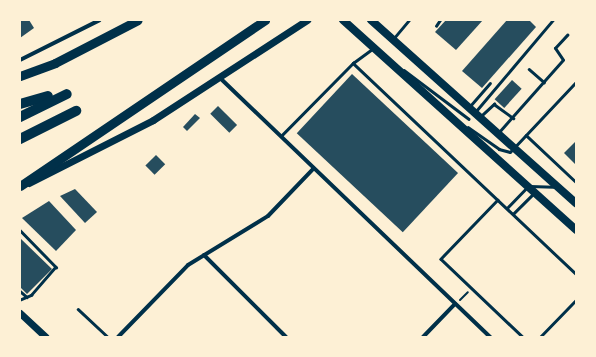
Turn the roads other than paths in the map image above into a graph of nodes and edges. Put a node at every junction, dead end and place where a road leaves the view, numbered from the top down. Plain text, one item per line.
1 (100, 20) edge
2 (138, 20) edge
3 (265, 20) edge
4 (307, 20) edge
5 (343, 20) edge
6 (371, 20) edge
7 (409, 20) edge
8 (440, 20) edge
9 (553, 20) edge
10 (436, 26) dead end
11 (567, 35) dead end
12 (394, 38) junction
13 (375, 46) junction
14 (20, 60) edge
15 (353, 63) junction
16 (398, 67) junction
17 (529, 69) dead end
18 (20, 76) edge
19 (219, 77) junction
20 (544, 82) junction
21 (576, 82) edge
22 (490, 83) dead end
23 (67, 94) dead end
24 (48, 96) dead end
25 (20, 104) edge
26 (76, 111) dead end
27 (475, 111) junction
28 (20, 117) edge
29 (512, 118) junction
30 (469, 119) dead end
31 (458, 122) junction
32 (499, 132) junction
33 (526, 135) junction
34 (281, 136) junction
35 (20, 139) edge
36 (515, 148) junction
37 (314, 168) junction
38 (576, 182) edge
39 (20, 186) edge
40 (527, 186) junction
41 (559, 187) junction
42 (534, 193) junction
43 (498, 200) junction
44 (576, 203) edge
45 (506, 208) junction
46 (513, 214) junction
47 (20, 230) edge
48 (576, 230) edge
49 (204, 255) junction
50 (576, 274) edge
51 (20, 291) edge
52 (27, 297) junction
53 (20, 300) edge
54 (576, 300) edge
55 (456, 304) junction
56 (78, 309) dead end
57 (20, 313) edge
58 (46, 337) edge
59 (108, 337) edge
60 (118, 337) edge
61 (286, 337) edge
62 (423, 337) edge
63 (490, 337) edge
64 (523, 337) edge
65 (540, 337) edge

1 - 14 street
2 - 18 main road
3 - 39 main road
4 - 19 street
5 - 13 main road
6 - 12 main road
7 - 12 lane
8 - 10 lane
9 - 27 lane
11 - 20 lane
12 - 27 main road
13 - 15 lane
13 - 16 main road
15 - 34 lane
15 - 43 lane
16 - 30 lane
16 - 31 main road
17 - 20 lane
19 - 34 street
19 - 39 street
20 - 29 lane
21 - 33 lane
22 - 27 lane
23 - 28 highway
24 - 25 highway
26 - 35 highway
27 - 29 lane
27 - 32 main road
29 - 32 lane
31 - 36 lane
31 - 40 main road
32 - 36 main road
33 - 36 lane
33 - 38 lane
34 - 37 street
36 - 41 main road
37 - 49 street
37 - 55 street
40 - 41 lane
40 - 42 main road
40 - 45 lane
41 - 44 main road
42 - 46 lane
42 - 48 main road
43 - 45 lane
43 - 64 lane
45 - 46 lane
46 - 50 lane
47 - 52 lane
49 - 60 street
49 - 61 street
51 - 52 lane
52 - 53 lane
54 - 65 lane
55 - 62 street
55 - 63 street
56 - 59 lane
57 - 58 street

